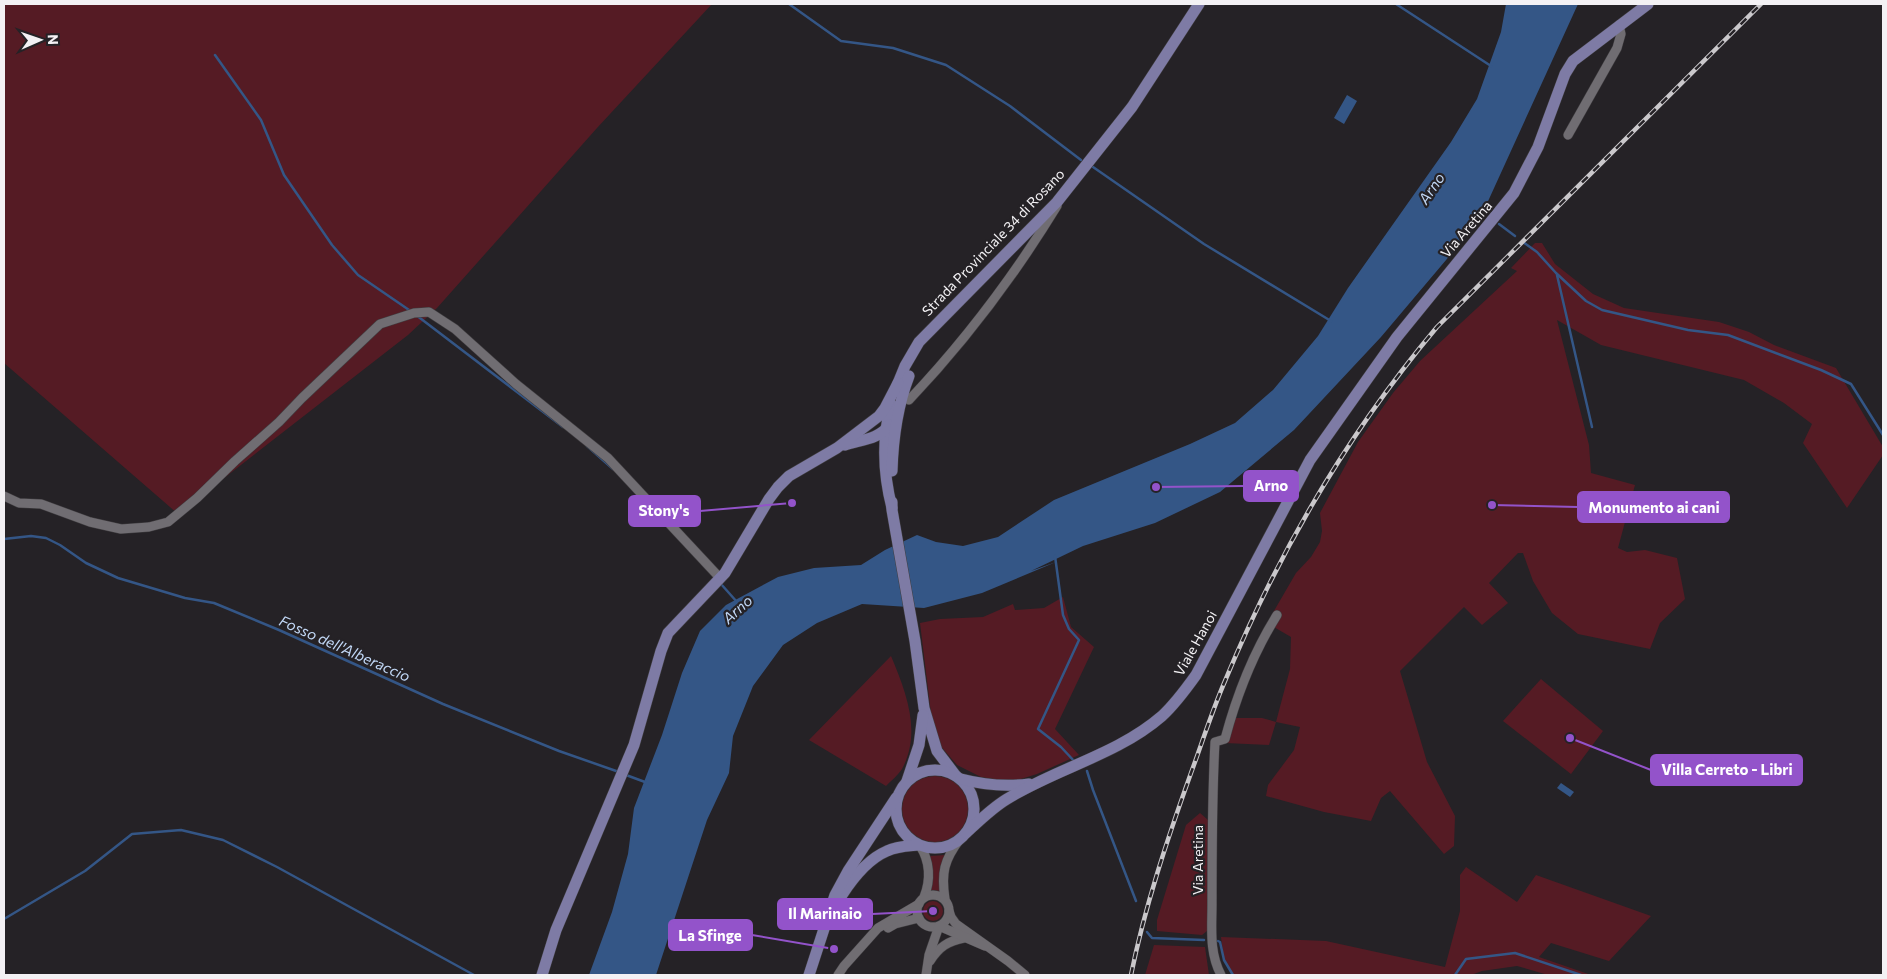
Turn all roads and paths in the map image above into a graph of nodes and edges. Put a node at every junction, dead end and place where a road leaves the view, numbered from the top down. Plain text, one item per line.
1 (1199, 4) edge
2 (1648, 4) edge
3 (1619, 25) junction
4 (1568, 135) dead end
5 (1070, 186) junction
6 (931, 330) junction
7 (898, 383) junction
8 (909, 400) dead end
9 (899, 408) junction
10 (886, 429) junction
11 (864, 434) junction
12 (893, 449) junction
13 (885, 476) junction
14 (1299, 478) joint
15 (4, 496) edge
16 (892, 509) junction
17 (720, 578) junction
18 (1277, 615) dead end
19 (924, 708) junction
20 (958, 778) junction
21 (907, 781) junction
22 (1035, 783) junction
23 (899, 794) junction
24 (963, 836) junction
25 (919, 845) junction
26 (944, 899) junction
27 (922, 900) junction
28 (830, 910) junction
29 (949, 911) junction
30 (921, 921) junction
31 (939, 926) junction
32 (964, 938) junction
33 (868, 940) junction
34 (985, 946) junction
35 (929, 955) junction
36 (928, 965) junction
37 (542, 975) edge
38 (809, 975) edge
39 (838, 975) edge
40 (926, 975) edge
41 (1025, 975) edge
42 (1221, 975) edge

1 - 5 main road, Strada Provinciale 34 di Rosano
2 - 3 main road, Via Aretina
3 - 4 street
3 - 14 main road, Via Aretina
5 - 6 main road, Strada Provinciale 34 di Rosano
5 - 8 street
6 - 7 main road, Strada Provinciale 34 di Rosano
6 - 9 main road, Strada Provinciale 34 di Rosano
7 - 10 main road, Strada Provinciale 34 di Rosano
7 - 11 main road
9 - 10 main road
9 - 12 main road, Strada Provinciale 34 di Rosano
10 - 11 main road
10 - 12 main road
10 - 13 main road, Strada Provinciale 34 di Rosano
11 - 13 main road
11 - 17 main road
12 - 16 main road, Strada Provinciale 34 di Rosano
13 - 16 main road, Strada Provinciale 34 di Rosano
14 - 22 main road, Viale Hanoi
15 - 17 street
16 - 19 main road, Strada Provinciale 34 di Rosano
17 - 37 main road
18 - 42 street, Via Aretina
19 - 20 main road, Strada Provinciale 34 di Rosano
19 - 21 main road, Strada Provinciale 34 di Rosano
20 - 21 main road, Viale Hanoi
20 - 22 main road, Viale Hanoi
20 - 24 main road, Viale Hanoi
21 - 23 main road
22 - 24 main road, Viale Hanoi
23 - 25 main road
23 - 28 main road
24 - 25 main road, Viale Hanoi
24 - 26 street, Viale Hanoi
25 - 27 street
25 - 28 main road, Viale Hanoi
26 - 27 street
26 - 29 street, Viale Hanoi
27 - 30 street
27 - 33 street
28 - 38 main road
29 - 31 street
29 - 34 street
30 - 31 street
30 - 33 street
30 - 35 street
31 - 32 street
31 - 35 street
32 - 34 street
32 - 36 street
33 - 39 street
34 - 41 street
35 - 36 street
36 - 40 street

